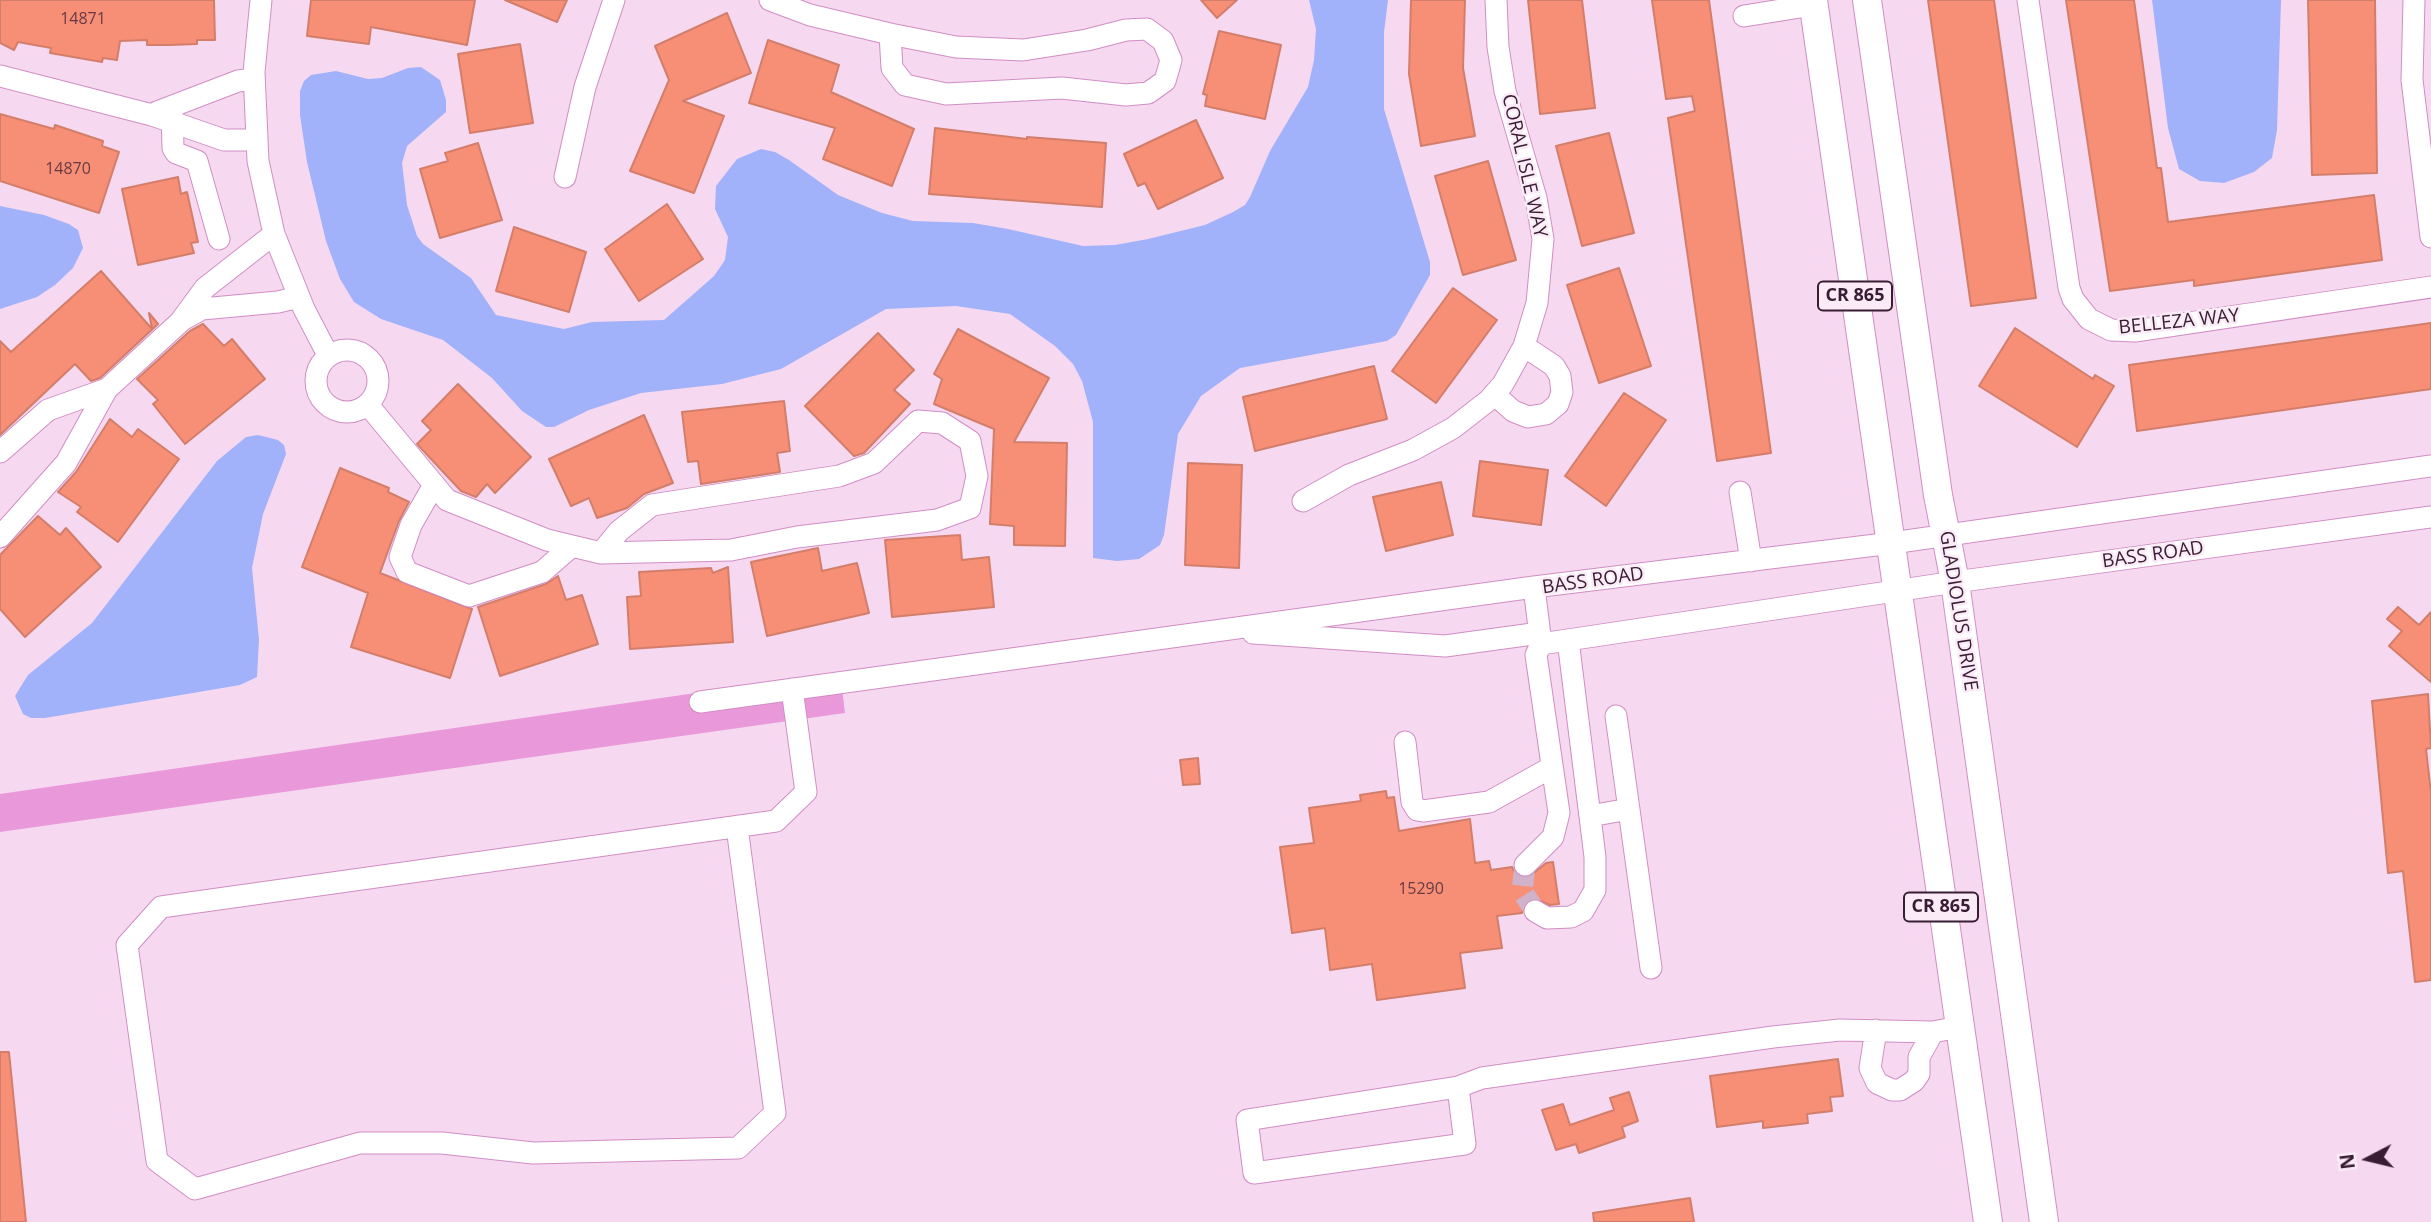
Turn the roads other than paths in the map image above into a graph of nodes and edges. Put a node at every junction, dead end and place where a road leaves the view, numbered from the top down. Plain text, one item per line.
1 (261, 0) edge
2 (614, 0) edge
3 (770, 0) edge
4 (1496, 0) edge
5 (1867, 0) edge
6 (2028, 0) edge
7 (2414, 0) edge
8 (1813, 2) edge
9 (1744, 16) dead end
10 (890, 34) junction
11 (0, 76) edge
12 (254, 79) junction
13 (201, 95) junction
14 (165, 114) junction
15 (208, 133) junction
16 (256, 139) junction
17 (565, 177) dead end
18 (274, 234) junction
19 (2431, 236) edge
20 (219, 239) dead end
21 (2431, 287) edge
22 (299, 297) junction
23 (180, 321) junction
24 (1524, 346) junction
25 (328, 355) junction
26 (107, 389) junction
27 (1493, 394) junction
28 (368, 405) junction
29 (0, 452) edge
30 (2431, 466) edge
31 (434, 485) junction
32 (1740, 492) dead end
33 (1303, 501) dead end
34 (2431, 517) edge
35 (1946, 533) junction
36 (0, 537) edge
37 (1892, 543) junction
38 (572, 546) junction
39 (601, 553) junction
40 (1751, 561) junction
41 (1955, 582) junction
42 (1534, 587) junction
43 (1899, 592) junction
44 (1213, 629) junction
45 (1540, 638) junction
46 (1568, 640) junction
47 (792, 689) junction
48 (700, 702) dead end
49 (1616, 716) dead end
50 (1405, 741) dead end
51 (1552, 767) junction
52 (1629, 809) junction
53 (1590, 816) junction
54 (737, 827) junction
55 (1525, 866) dead end
56 (1535, 911) dead end
57 (1651, 968) dead end
58 (1946, 1029) junction
59 (1876, 1030) junction
60 (1458, 1087) junction
61 (1988, 1222) edge
62 (2045, 1222) edge

1 - 12 street
2 - 17 street
3 - 10 street
4 - 24 street, CORAL ISLE WAY
5 - 35 main road, GLADIOLUS DRIVE / CR 865
6 - 21 street, BELLEZA WAY
7 - 19 street
8 - 9 street
8 - 37 main road, CR 865
10 - 10 street
11 - 14 street
12 - 13 street
12 - 16 street
13 - 14 street
13 - 15 street
14 - 15 street
14 - 20 street
15 - 16 street
16 - 18 street
18 - 22 street
18 - 23 street
22 - 23 street
22 - 25 street
23 - 26 street
24 - 27 street, CORAL ISLE WAY
24 - 27 street
25 - 28 street
25 - 28 street
26 - 29 street
26 - 36 street
27 - 33 street, CORAL ISLE WAY
28 - 31 street
30 - 35 street, BASS ROAD
31 - 38 street
31 - 38 street
32 - 40 street
34 - 41 street, BASS ROAD
35 - 37 street, BASS ROAD
35 - 41 main road, GLADIOLUS DRIVE / CR 865
37 - 40 street, BASS ROAD
37 - 43 main road, CR 865
38 - 39 street
39 - 39 street
40 - 42 street, BASS ROAD
41 - 43 street, BASS ROAD
41 - 62 main road, GLADIOLUS DRIVE / CR 865
42 - 44 street
42 - 45 street, BASS ROAD
43 - 46 street, BASS ROAD
43 - 58 main road, CR 865
44 - 45 street
44 - 47 street
45 - 46 street, BASS ROAD
45 - 51 street
46 - 53 street
47 - 48 street
47 - 54 street
49 - 52 street
50 - 51 street
51 - 55 street
52 - 53 street
52 - 57 street
53 - 56 street
54 - 54 street
58 - 59 street
58 - 59 street
58 - 61 main road, CR 865
59 - 60 street
60 - 60 street

